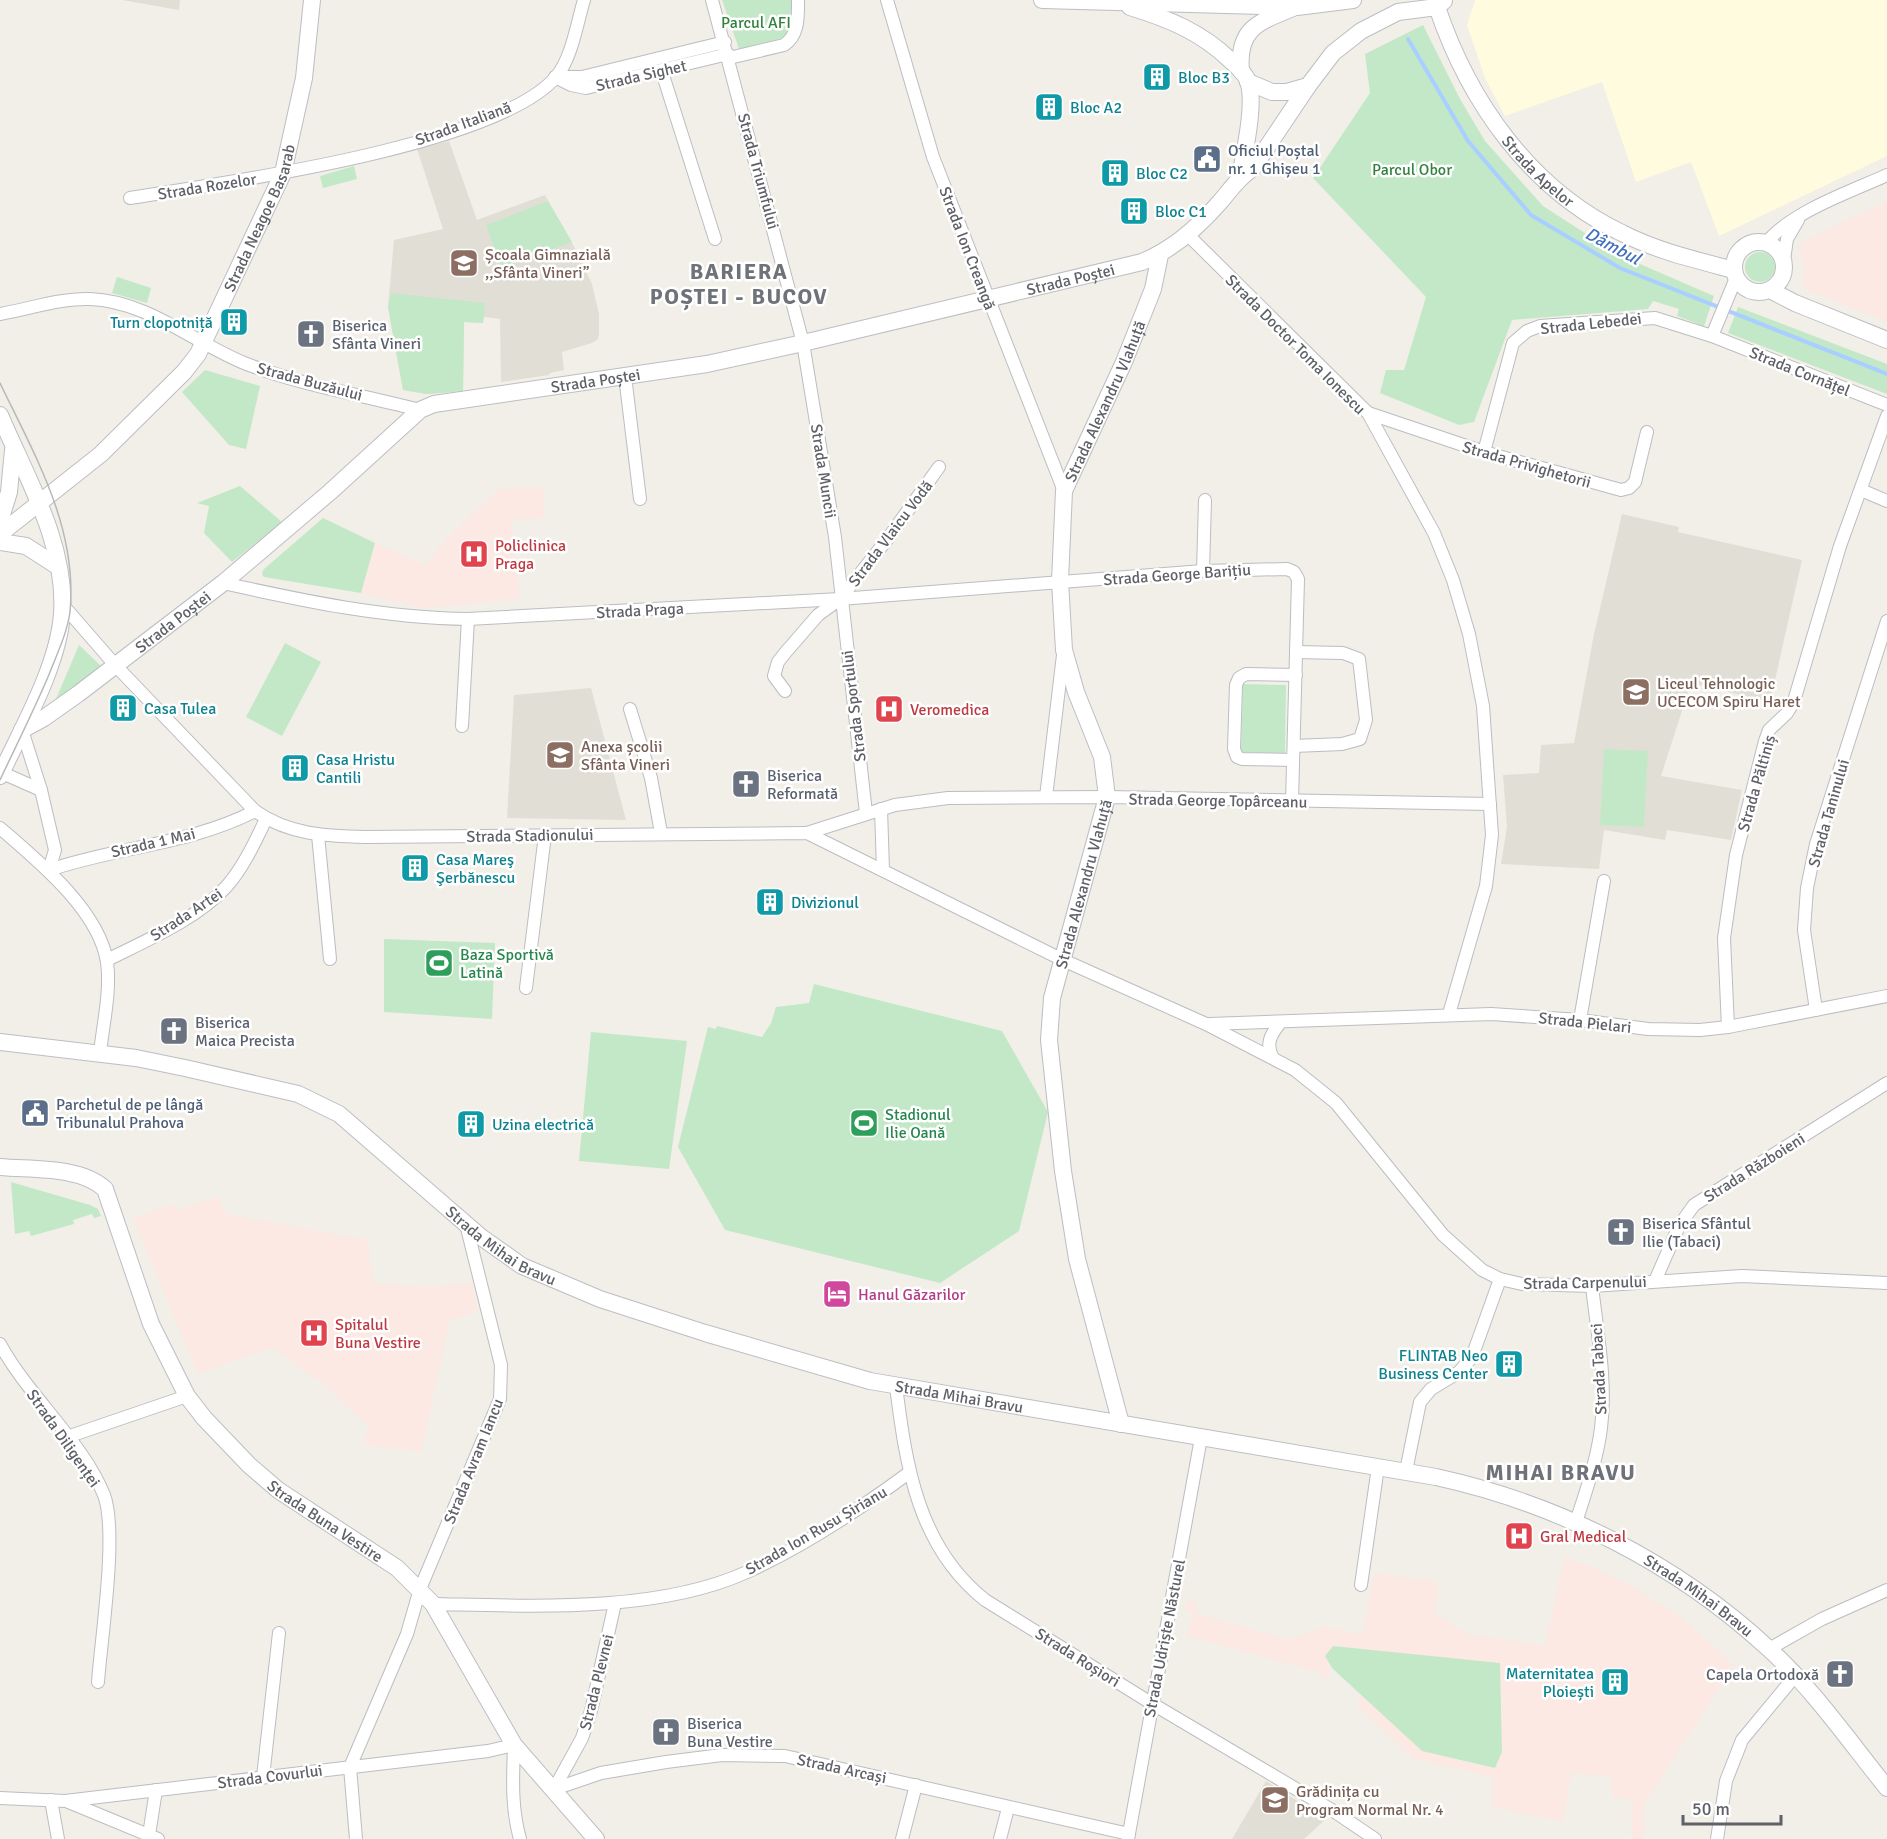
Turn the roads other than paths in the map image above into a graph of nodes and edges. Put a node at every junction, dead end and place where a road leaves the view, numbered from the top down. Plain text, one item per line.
1 (312, 0) edge
2 (584, 0) edge
3 (712, 0) edge
4 (798, 0) edge
5 (887, 0) edge
6 (1042, 0) edge
7 (1353, 0) edge
8 (1109, 1) edge
9 (1441, 4) edge
10 (1297, 7) junction
11 (727, 51) junction
12 (662, 72) junction
13 (1245, 76) junction
14 (555, 77) junction
15 (1308, 86) junction
16 (283, 173) junction
17 (1887, 175) edge
18 (1239, 177) junction
19 (130, 198) dead end
20 (1800, 216) junction
21 (1187, 234) junction
22 (715, 239) dead end
23 (1767, 242) junction
24 (1160, 255) junction
25 (1784, 260) junction
26 (1736, 267) junction
27 (1783, 277) junction
28 (1770, 290) junction
29 (987, 298) junction
30 (1795, 303) junction
31 (0, 314) edge
32 (1714, 333) junction
33 (1887, 340) edge
34 (204, 342) junction
35 (803, 343) junction
36 (625, 376) junction
37 (1887, 405) edge
38 (420, 410) junction
39 (1368, 413) junction
40 (0, 415) edge
41 (1887, 416) edge
42 (1647, 432) dead end
43 (13, 446) junction
44 (1484, 452) junction
45 (939, 467) dead end
46 (1861, 490) junction
47 (1064, 491) junction
48 (640, 499) dead end
49 (1205, 500) dead end
50 (1887, 501) edge
51 (40, 504) junction
52 (0, 521) edge
53 (0, 534) edge
54 (0, 542) edge
55 (57, 566) junction
56 (1203, 571) junction
57 (1060, 581) junction
58 (223, 583) junction
59 (840, 598) junction
60 (62, 604) junction
61 (468, 620) junction
62 (1887, 621) edge
63 (1064, 650) junction
64 (1296, 652) junction
65 (116, 666) junction
66 (1296, 675) junction
67 (785, 691) dead end
68 (630, 709) dead end
69 (462, 726) dead end
70 (21, 730) junction
71 (1294, 746) junction
72 (1293, 760) junction
73 (0, 773) edge
74 (41, 790) junction
75 (1046, 797) junction
76 (1107, 797) junction
77 (1292, 802) junction
78 (1490, 804) junction
79 (881, 808) junction
80 (255, 811) junction
81 (866, 813) junction
82 (266, 819) junction
83 (0, 828) edge
84 (661, 833) junction
85 (807, 833) junction
86 (318, 835) junction
87 (545, 835) junction
88 (49, 870) junction
89 (883, 870) junction
90 (1604, 881) dead end
91 (330, 959) dead end
92 (107, 960) junction
93 (1062, 960) junction
94 (526, 988) dead end
95 (1887, 996) edge
96 (1816, 1010) junction
97 (1449, 1014) junction
98 (1580, 1020) junction
99 (1280, 1023) junction
100 (1206, 1024) junction
101 (1728, 1027) junction
102 (0, 1042) edge
103 (100, 1053) junction
104 (1273, 1058) junction
105 (1887, 1083) edge
106 (0, 1167) edge
107 (466, 1224) junction
108 (1500, 1280) junction
109 (1655, 1281) junction
110 (1887, 1283) edge
111 (1592, 1286) junction
112 (0, 1344) edge
113 (896, 1386) junction
114 (187, 1396) junction
115 (1121, 1424) junction
116 (67, 1437) junction
117 (1200, 1438) junction
118 (1378, 1467) junction
119 (1406, 1471) junction
120 (910, 1472) junction
121 (1576, 1522) junction
122 (1361, 1585) dead end
123 (420, 1589) junction
124 (1887, 1590) edge
125 (615, 1603) junction
126 (433, 1604) junction
127 (279, 1633) dead end
128 (1769, 1649) junction
129 (1795, 1676) junction
130 (98, 1682) dead end
131 (1151, 1703) junction
132 (514, 1744) junction
133 (350, 1767) junction
134 (263, 1777) junction
135 (916, 1785) junction
136 (1887, 1788) edge
137 (554, 1789) junction
138 (156, 1790) junction
139 (0, 1798) edge
140 (51, 1800) junction
141 (65, 1800) junction
142 (1008, 1808) junction
143 (154, 1837) edge
144 (1128, 1837) edge
145 (58, 1839) edge
146 (356, 1839) edge
147 (519, 1839) edge
148 (596, 1839) edge
149 (902, 1839) edge
150 (1000, 1839) edge
151 (1375, 1839) edge
152 (1717, 1839) edge

1 - 16 main road, Strada Neagoe Basarab
2 - 14 street, Strada Italiană
3 - 11 street, Strada Triumfului
4 - 11 street, Strada Sighet
5 - 29 street, Strada Ion Creangă
6 - 8 main road
7 - 10 main road
8 - 10 main road
8 - 13 main road
9 - 15 main road, Strada Poștei
9 - 26 main road, Strada Apelor
10 - 13 main road, Strada Poștei
11 - 12 street, Strada Sighet
11 - 14 street
11 - 35 street, Strada Triumfului
12 - 14 street, Strada Sighet
12 - 22 street
13 - 15 main road
13 - 18 main road, Strada Poștei
14 - 16 street, Strada Italiană
15 - 18 main road, Strada Poștei
16 - 19 street, Strada Rozelor
16 - 34 main road, Strada Neagoe Basarab
17 - 20 street
18 - 21 main road, Strada Poștei
20 - 23 street
20 - 25 street
21 - 24 main road, Strada Poștei
21 - 39 street, Strada Doctor Toma Ionescu
23 - 25 main road
23 - 26 main road
24 - 29 main road, Strada Poștei
24 - 47 main road, Strada Alexandru Vlahuță
25 - 27 main road
26 - 28 main road
26 - 32 street
27 - 28 main road
27 - 30 main road
28 - 30 main road
29 - 35 main road, Strada Poștei
29 - 47 street, Strada Ion Creangă
30 - 33 main road
31 - 34 street, Strada Buzăului
32 - 37 street, Strada Cornățel
32 - 44 street, Strada Lebedei
34 - 38 street, Strada Buzăului
34 - 51 main road, Strada Neagoe Basarab
35 - 36 main road, Strada Poștei
35 - 59 street, Strada Muncii
36 - 38 main road, Strada Poștei
36 - 48 street
38 - 58 main road, Strada Poștei
39 - 44 street, Strada Privighetorii
39 - 78 street, Strada Doctor Toma Ionescu
40 - 43 main road
41 - 46 street, Strada Păltiniș
42 - 44 street, Strada Privighetorii
43 - 51 main road
43 - 52 main road
45 - 59 street, Strada Vlaicu Vodă
46 - 50 street
46 - 101 street, Strada Păltiniș
47 - 57 main road, Strada Alexandru Vlahuță
49 - 56 street
51 - 53 main road, Strada Neagoe Basarab
51 - 55 main road
54 - 55 main road
55 - 60 main road
56 - 57 street, Strada George Barițiu
56 - 64 street, Strada George Barițiu
57 - 59 street, Strada Praga
57 - 63 main road, Strada Alexandru Vlahuță
58 - 61 street, Strada Praga
58 - 65 main road, Strada Poștei
59 - 61 street, Strada Praga
59 - 67 street, Strada Vlaicu Vodă
59 - 81 street, Strada Sportului
60 - 65 street, Strada Stadionului
60 - 70 main road
61 - 69 street
62 - 96 street, Strada Taninului
63 - 75 street
63 - 76 main road, Strada Alexandru Vlahuță
64 - 66 street
64 - 71 street
65 - 70 main road, Strada Poștei
65 - 80 street, Strada Stadionului
66 - 71 street
66 - 72 street
68 - 84 street
70 - 73 main road
70 - 74 street
71 - 72 street
72 - 77 street
73 - 74 street
74 - 88 street
75 - 76 street, Strada George Topârceanu
75 - 79 street, Strada George Topârceanu
76 - 77 street, Strada George Topârceanu
76 - 93 main road, Strada Alexandru Vlahuță
77 - 78 street, Strada George Topârceanu
78 - 97 street, Strada Doctor Toma Ionescu
79 - 81 street, Strada George Topârceanu
79 - 89 street
80 - 82 street, Strada Stadionului
80 - 88 street, Strada 1 Mai
81 - 85 street, Strada George Topârceanu
82 - 86 street, Strada Stadionului
82 - 92 street, Strada Artei
83 - 88 street
84 - 85 street, Strada Stadionului
84 - 87 street, Strada Stadionului
85 - 89 street, Strada Stadionului
86 - 87 street, Strada Stadionului
86 - 91 street
87 - 94 street
88 - 92 street
89 - 93 street, Strada Stadionului
90 - 98 street
92 - 103 street
93 - 100 street, Strada Pielari
93 - 115 main road, Strada Alexandru Vlahuță
95 - 96 street, Strada Pielari
96 - 101 street, Strada Pielari
97 - 98 street, Strada Pielari
97 - 99 street, Strada Pielari
98 - 101 street, Strada Pielari
99 - 100 street, Strada Pielari
99 - 104 street
100 - 104 street, Strada Carpenului
102 - 103 main road, Strada Mihai Bravu
103 - 107 main road, Strada Mihai Bravu
104 - 108 street, Strada Carpenului
105 - 109 street, Strada Războieni
106 - 114 main road, Strada Buna Vestire
107 - 113 main road, Strada Mihai Bravu
107 - 123 street, Strada Avram Iancu
108 - 111 street, Strada Carpenului
108 - 119 street
109 - 110 street, Strada Carpenului
109 - 111 street, Strada Carpenului
111 - 121 street, Strada Tabaci
112 - 116 street, Strada Diligenței
113 - 115 main road, Strada Mihai Bravu
113 - 120 street, Strada Roșiori
114 - 116 street
114 - 123 main road, Strada Buna Vestire
115 - 117 main road, Strada Mihai Bravu
116 - 130 street, Strada Diligenței
117 - 118 main road, Strada Mihai Bravu
117 - 131 street, Strada Udriște Năsturel
118 - 119 main road, Strada Mihai Bravu
118 - 122 street
119 - 121 main road, Strada Mihai Bravu
120 - 125 street, Strada Ion Rusu Șirianu
120 - 131 street, Strada Roșiori
121 - 128 main road, Strada Mihai Bravu
123 - 126 main road, Strada Buna Vestire
123 - 133 street
124 - 128 street
125 - 126 street, Strada Ion Rusu Șirianu
125 - 137 street, Strada Plevnei
126 - 132 main road, Strada Buna Vestire
127 - 134 street
128 - 129 main road, Strada Mihai Bravu
129 - 136 main road, Strada Mihai Bravu
129 - 152 street
131 - 144 street, Strada Udriște Năsturel
131 - 151 street, Strada Roșiori
132 - 133 street
132 - 137 main road, Strada Buna Vestire
132 - 147 street
133 - 134 street, Strada Covurlui
133 - 146 street
134 - 138 street, Strada Covurlui
135 - 137 street, Strada Arcași
135 - 142 street, Strada Arcași
135 - 149 street
137 - 148 main road, Strada Buna Vestire
138 - 141 street, Strada Covurlui
138 - 143 street
139 - 140 street, Strada Covurlui
140 - 141 street, Strada Covurlui
140 - 145 street
141 - 143 street
142 - 144 street, Strada Arcași
142 - 150 street

